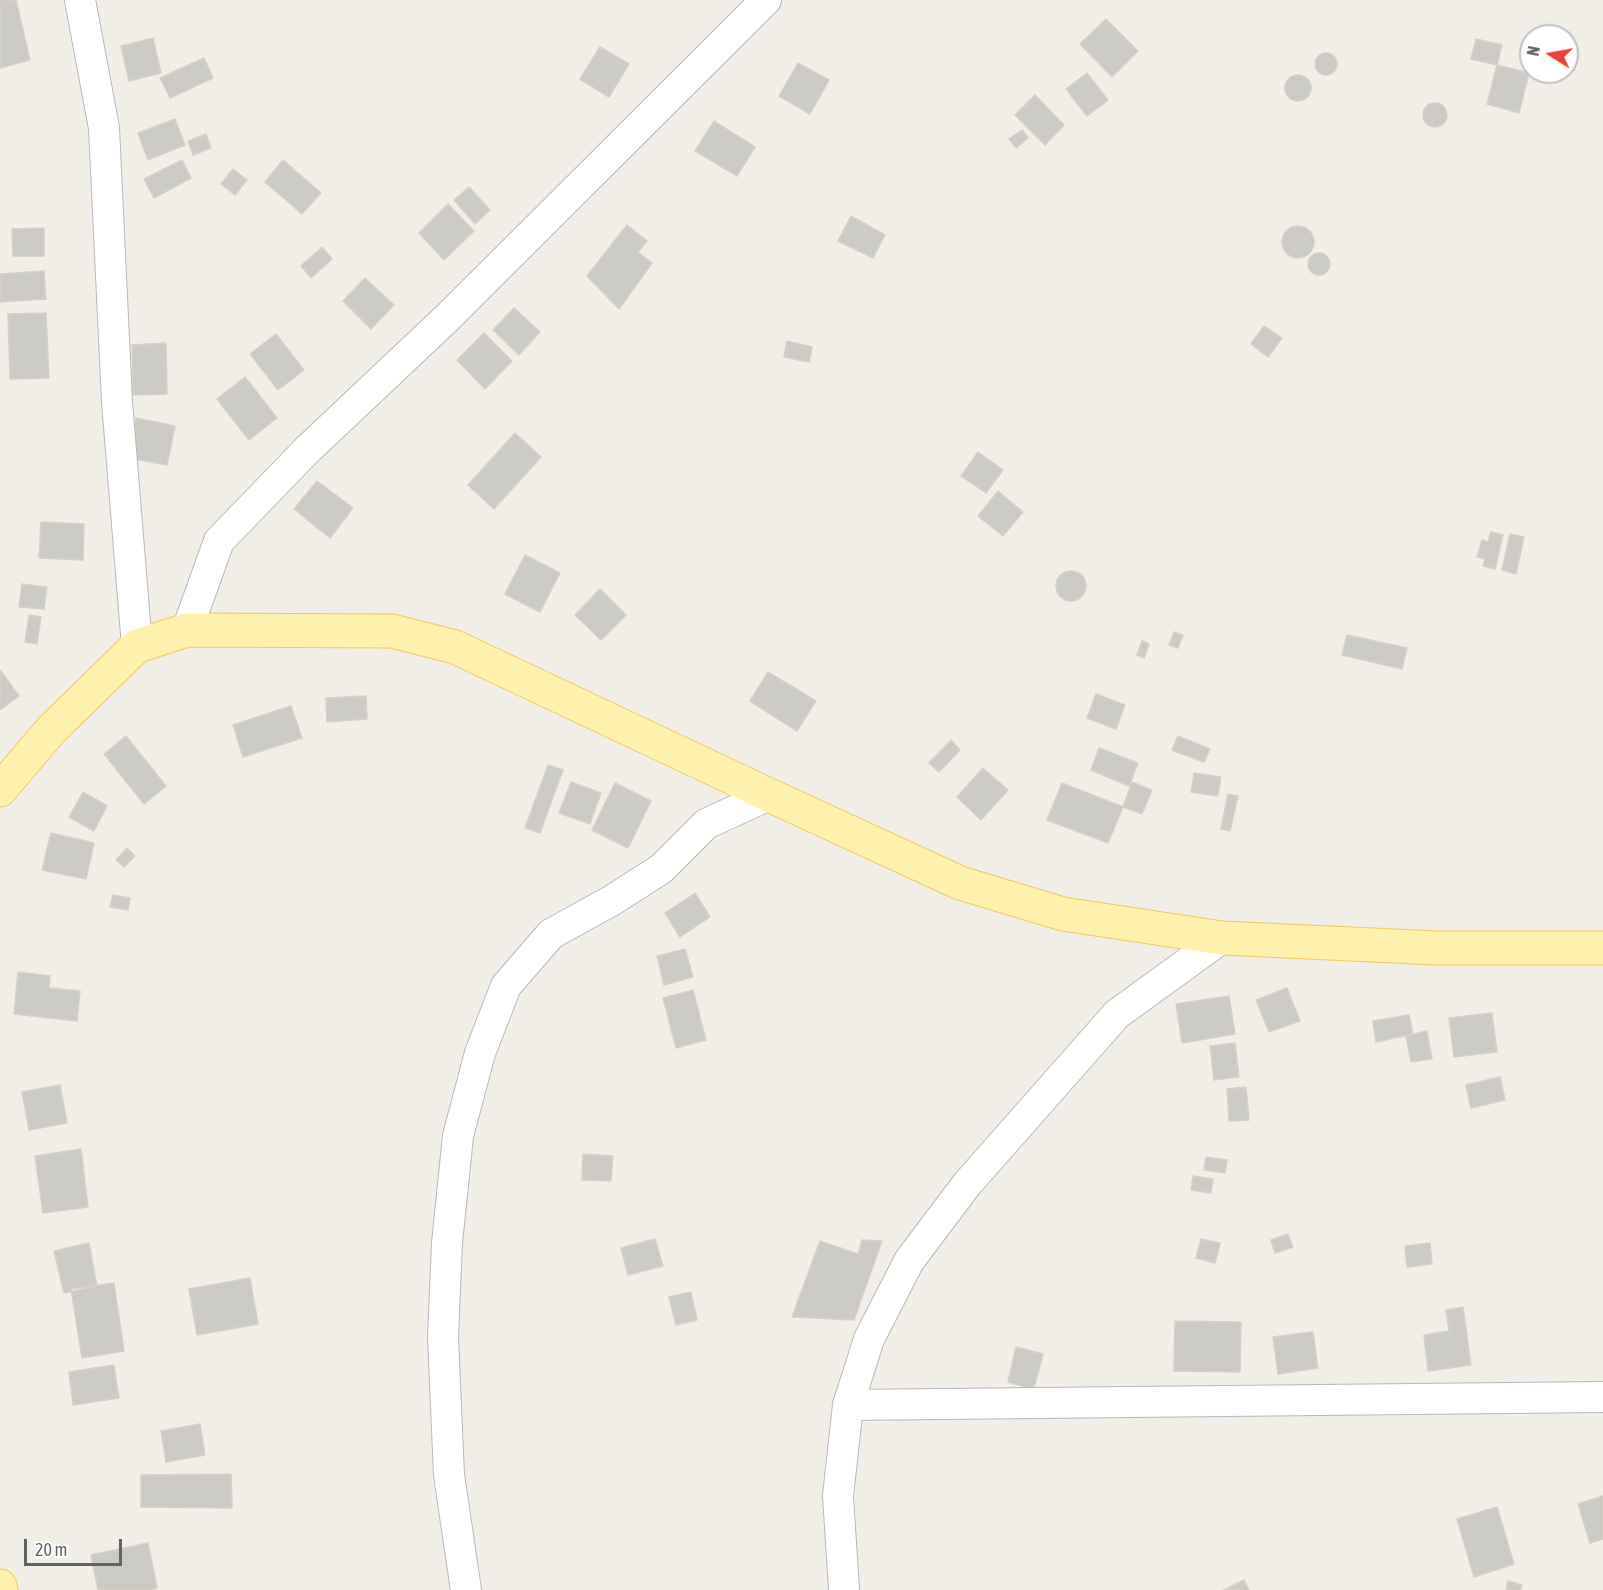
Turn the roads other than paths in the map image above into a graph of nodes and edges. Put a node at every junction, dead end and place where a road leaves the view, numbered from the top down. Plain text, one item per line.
1 (80, 0) edge
2 (766, 0) edge
3 (187, 630) junction
4 (137, 646) junction
5 (0, 790) edge
6 (769, 795) junction
7 (1221, 938) junction
8 (1603, 948) edge
9 (1603, 1397) edge
10 (848, 1405) junction
11 (466, 1590) edge
12 (844, 1590) edge

1 - 4 street
2 - 3 street
3 - 4 main road
3 - 6 main road
4 - 5 main road
6 - 7 main road
6 - 11 street
7 - 8 main road
7 - 10 street
9 - 10 street
10 - 12 street

